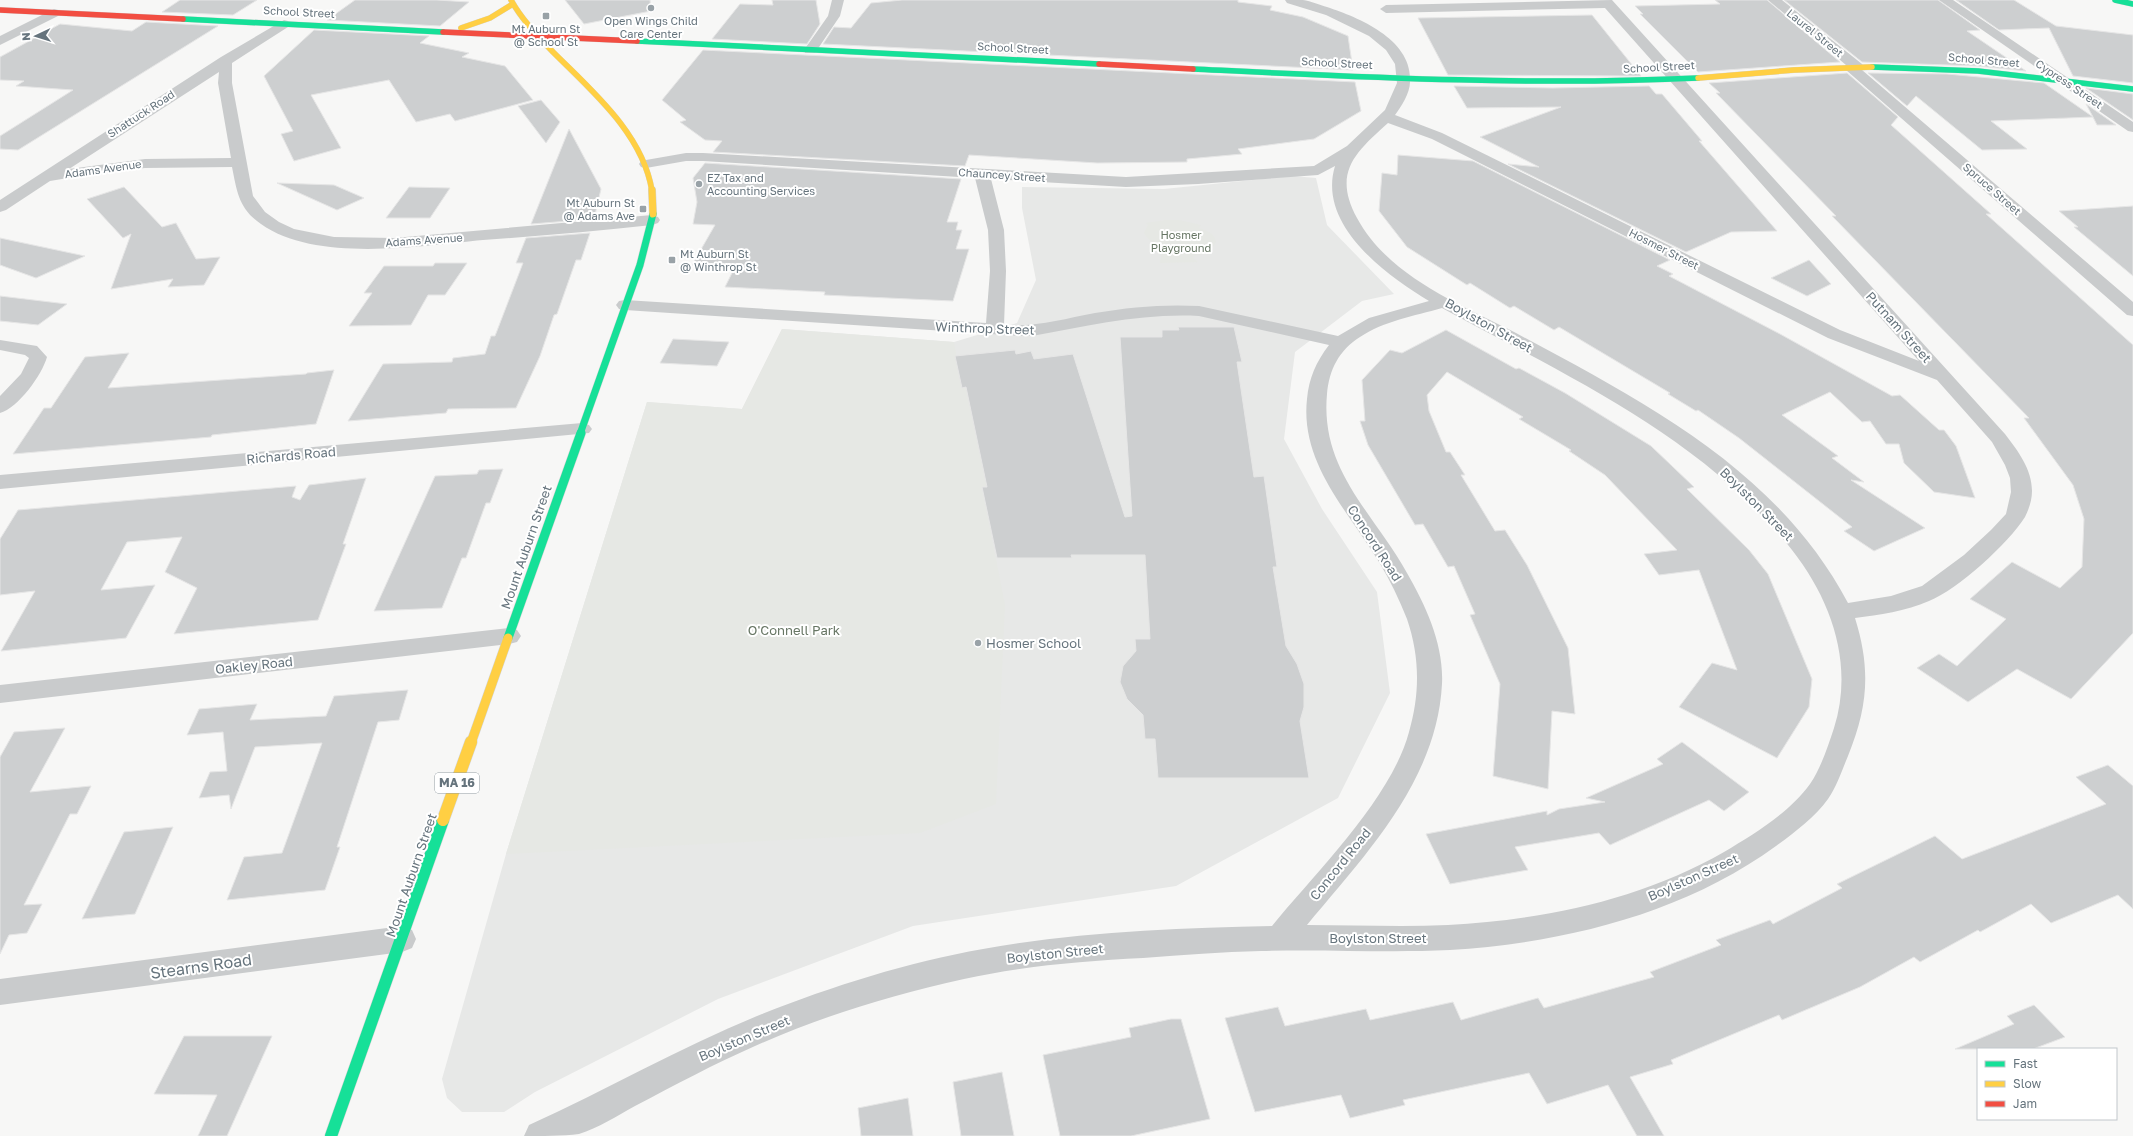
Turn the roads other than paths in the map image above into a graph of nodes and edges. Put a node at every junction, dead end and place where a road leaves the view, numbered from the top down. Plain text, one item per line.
1 (838, 0) edge
2 (1291, 0) edge
3 (1774, 0) edge
4 (1945, 0) edge
5 (2115, 0) edge
6 (512, 2) edge
7 (1606, 2) edge
8 (1385, 4) edge
9 (2133, 4) edge
10 (0, 10) edge
11 (54, 13) junction
12 (1366, 18) junction
13 (284, 24) junction
14 (461, 28) junction
15 (429, 30) junction
16 (538, 36) junction
17 (0, 41) edge
18 (810, 50) junction
19 (226, 60) junction
20 (1854, 67) junction
21 (1404, 79) junction
22 (1676, 79) junction
23 (2064, 80) junction
24 (2133, 89) edge
25 (1386, 117) junction
26 (2133, 128) edge
27 (1353, 148) junction
28 (238, 163) junction
29 (646, 164) junction
30 (982, 174) junction
31 (41, 180) junction
32 (0, 206) edge
33 (652, 220) junction
34 (1445, 302) junction
35 (625, 305) junction
36 (2133, 311) edge
37 (995, 330) junction
38 (1341, 342) junction
39 (0, 345) edge
40 (1944, 377) junction
41 (0, 407) edge
42 (582, 429) junction
43 (0, 482) edge
44 (1841, 612) junction
45 (509, 636) junction
46 (0, 694) edge
47 (1279, 938) junction
48 (402, 939) junction
49 (0, 992) edge
50 (331, 1136) edge
51 (540, 1136) edge

1 - 18 street
2 - 12 street
3 - 20 street, Laurel Street
4 - 23 street, Cypress Street
5 - 9 street
6 - 14 street
6 - 16 street, Mount Auburn Street / MA 16
7 - 8 street
7 - 22 street, Putnam Street
8 - 12 street
10 - 11 street, School Street
11 - 13 street, School Street
11 - 17 street
12 - 21 street
13 - 15 street, School Street
13 - 19 street, Shattuck Road
14 - 15 street, School Street
14 - 16 street, School Street
15 - 16 street, School Street
16 - 18 street, School Street
16 - 29 street, Mount Auburn Street / MA 16
18 - 21 street, School Street
19 - 28 street, Adams Avenue
19 - 31 street, Shattuck Road
20 - 22 street, School Street
20 - 23 street, School Street
20 - 36 street, Spruce Street
21 - 22 street, School Street
21 - 25 street, Boylston Street
22 - 40 street, Putnam Street
23 - 24 street, School Street
23 - 26 street, Cypress Street
25 - 27 street, Boylston Street
25 - 40 street, Hosmer Street
27 - 30 street, Chauncey Street
27 - 34 street, Boylston Street
28 - 31 street, Adams Avenue
28 - 33 street, Adams Avenue
29 - 30 street, Chauncey Street
29 - 33 street, Mount Auburn Street / MA 16
30 - 37 street
31 - 32 street, Shattuck Road
33 - 35 street, Mount Auburn Street / MA 16
34 - 38 street, Concord Road
34 - 44 street, Boylston Street
35 - 37 street, Winthrop Street
35 - 42 street, Mount Auburn Street / MA 16
37 - 38 street, Winthrop Street
38 - 47 street, Concord Road
39 - 41 street
40 - 44 street, Putnam Street
42 - 43 street, Richards Road
42 - 45 street, Mount Auburn Street / MA 16
44 - 47 street, Boylston Street
45 - 46 street, Oakley Road
45 - 48 street, Mount Auburn Street / MA 16
47 - 51 street, Boylston Street
48 - 49 street, Stearns Road
48 - 50 street, Mount Auburn Street / MA 16

